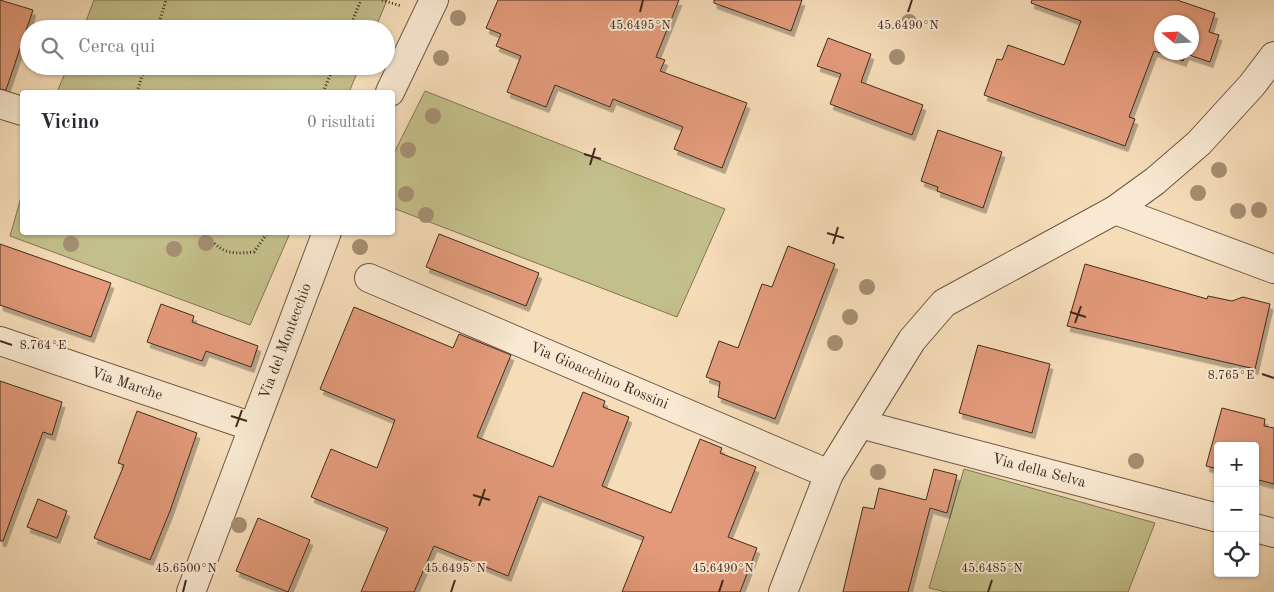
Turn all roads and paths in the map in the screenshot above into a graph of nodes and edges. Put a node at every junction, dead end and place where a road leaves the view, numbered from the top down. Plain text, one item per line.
1 (166, 0) edge
2 (361, 0) edge
3 (434, 0) edge
4 (160, 20) edge
5 (353, 20) edge
6 (1274, 56) edge
7 (142, 75) edge
8 (330, 75) edge
9 (138, 90) edge
10 (324, 90) edge
11 (391, 90) edge
12 (0, 104) edge
13 (20, 110) edge
14 (1115, 210) junction
15 (205, 235) edge
16 (266, 235) edge
17 (326, 235) edge
18 (1274, 269) edge
19 (369, 278) dead end
20 (0, 341) edge
21 (860, 424) junction
22 (253, 427) junction
23 (829, 474) junction
24 (1214, 517) edge
25 (1259, 529) edge
26 (1274, 533) edge
27 (190, 592) edge
28 (783, 592) edge

1 - 4 path
2 - 5 path
3 - 11 street
6 - 14 street
7 - 9 path
8 - 10 path
12 - 13 street
14 - 18 street
14 - 21 street
15 - 16 path
17 - 22 street, Via del Montecchio
19 - 23 street, Via Gioacchino Rossini
20 - 22 street, Via Marche
21 - 23 street
21 - 24 street, Via della Selva
22 - 27 street, Via del Montecchio
23 - 28 street
25 - 26 street

